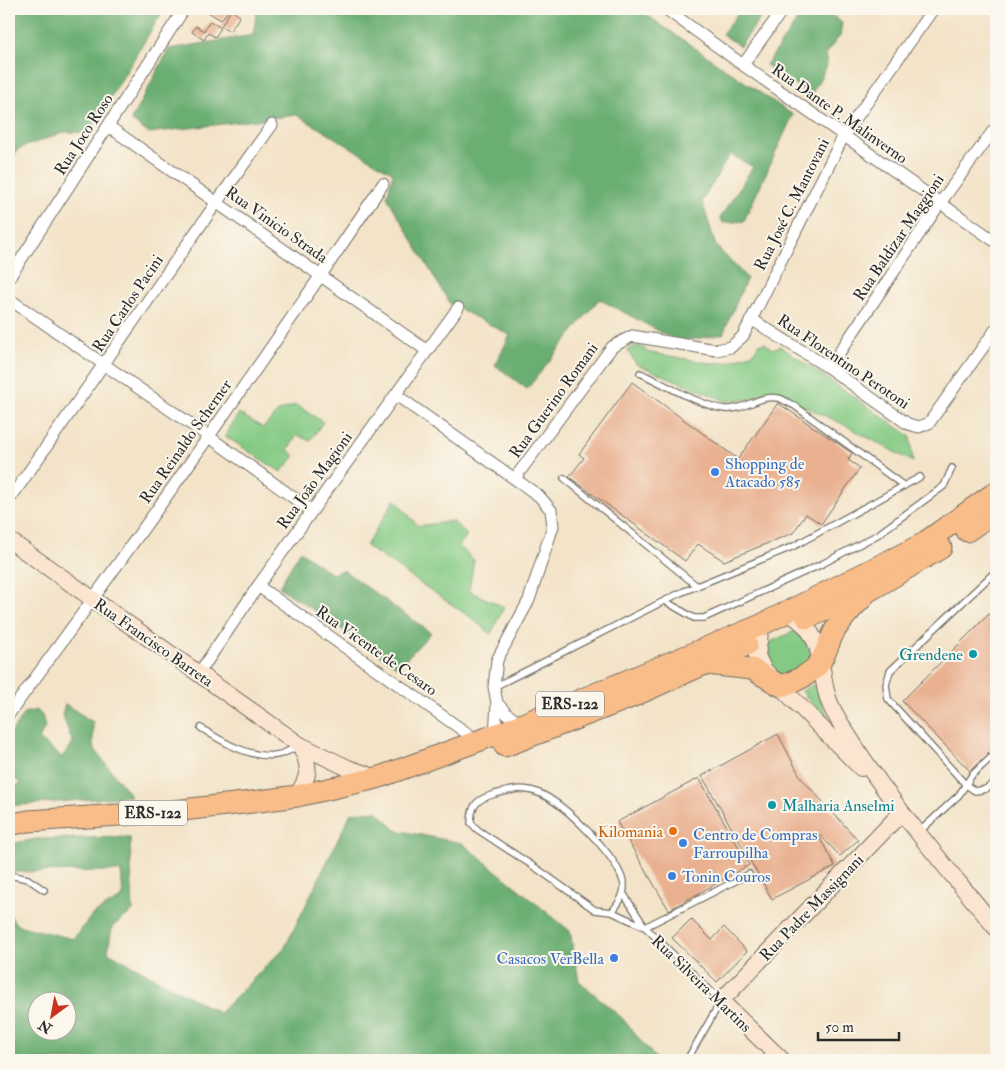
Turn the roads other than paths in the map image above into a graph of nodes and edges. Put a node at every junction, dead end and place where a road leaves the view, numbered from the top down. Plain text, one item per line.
1 (184, 9) edge
2 (666, 9) edge
3 (784, 9) edge
4 (933, 9) edge
5 (743, 65) junction
6 (272, 125) dead end
7 (108, 126) junction
8 (996, 127) edge
9 (844, 135) junction
10 (383, 184) dead end
11 (216, 202) junction
12 (940, 202) junction
13 (996, 242) edge
14 (321, 275) junction
15 (9, 278) edge
16 (9, 299) edge
17 (458, 308) dead end
18 (751, 319) junction
19 (996, 329) edge
20 (426, 350) junction
21 (105, 364) junction
22 (828, 368) junction
23 (640, 373) dead end
24 (396, 395) junction
25 (208, 436) junction
26 (952, 468) dead end
27 (920, 477) dead end
28 (515, 478) junction
29 (564, 478) dead end
30 (904, 486) junction
31 (996, 492) edge
32 (9, 500) edge
33 (312, 511) junction
34 (996, 511) edge
35 (9, 540) edge
36 (996, 571) edge
37 (258, 586) junction
38 (697, 586) junction
39 (869, 591) junction
40 (93, 599) junction
41 (665, 601) junction
42 (794, 616) junction
43 (760, 632) junction
44 (822, 660) junction
45 (707, 664) junction
46 (198, 673) junction
47 (494, 687) junction
48 (786, 693) junction
49 (497, 703) junction
50 (9, 714) edge
51 (521, 724) junction
52 (201, 728) dead end
53 (487, 738) junction
54 (300, 745) junction
55 (996, 753) edge
56 (377, 778) junction
57 (996, 781) edge
58 (966, 785) junction
59 (297, 796) junction
60 (889, 798) junction
61 (901, 813) junction
62 (9, 825) edge
63 (918, 833) junction
64 (749, 874) dead end
65 (9, 875) edge
66 (44, 890) dead end
67 (623, 893) junction
68 (612, 912) junction
69 (645, 927) junction
70 (996, 928) edge
71 (720, 1001) junction
72 (687, 1060) edge
73 (782, 1060) edge

1 - 7 street, Rua Joco Roso
2 - 5 street, Rua Dante P. Malinverno
3 - 5 street
4 - 9 street, Rua José C. Mantovani
5 - 9 street, Rua Dante P. Malinverno
6 - 11 street, Rua Carlos Pacini
7 - 11 street, Rua Vinicio Strada
7 - 15 street, Rua Joco Roso
8 - 12 street, Rua Baldizar Maggioni
9 - 12 street, Rua Dante P. Malinverno
9 - 18 street, Rua José C. Mantovani
10 - 14 street, Rua Reinaldo Scherner
11 - 14 street, Rua Vinicio Strada
11 - 21 street, Rua Carlos Pacini
12 - 13 street, Rua Dante P. Malinverno
12 - 22 street, Rua Baldizar Maggioni
14 - 20 street, Rua Vinicio Strada
14 - 25 street, Rua Reinaldo Scherner
16 - 21 street
17 - 20 street, Rua João Magioni
18 - 22 street, Rua Florentino Perotoni
18 - 28 street, Rua Guerino Romani
19 - 22 street, Rua Florentino Perotoni
20 - 24 street, Rua João Magioni
21 - 25 street
21 - 32 street, Rua Carlos Pacini
23 - 30 lane
24 - 28 street
24 - 33 street, Rua João Magioni
25 - 33 street
25 - 40 street, Rua Reinaldo Scherner
26 - 41 lane
27 - 30 lane
28 - 47 street
29 - 38 lane
30 - 38 lane
31 - 42 highway, ERS-122
33 - 37 street, Rua João Magioni
34 - 39 highway, ERS-122
35 - 40 street, Rua Francisco Barreta
36 - 58 lane
37 - 46 street, Rua João Magioni
37 - 53 street, Rua Vicente de Cesaro
38 - 41 lane
39 - 42 highway, ERS-122
39 - 44 highway
40 - 46 street, Rua Francisco Barreta
40 - 50 street, Rua Reinaldo Scherner
41 - 47 lane
42 - 43 highway, ERS-122
42 - 44 street
43 - 45 highway, ERS-122
43 - 48 street
43 - 51 highway, ERS-122
44 - 48 highway
44 - 60 street
45 - 48 highway
45 - 56 highway, ERS-122
46 - 54 street, Rua Francisco Barreta
47 - 49 street
48 - 60 street
49 - 51 street
49 - 53 street
51 - 53 highway, ERS-122
52 - 54 lane
53 - 56 highway, ERS-122
54 - 56 street, Rua Francisco Barreta
54 - 59 street
55 - 58 lane
56 - 59 highway, ERS-122
57 - 58 lane
58 - 63 lane
59 - 62 highway, ERS-122
60 - 61 street
61 - 63 street
61 - 71 street, Rua Padre Massignani
63 - 70 street
64 - 69 lane
65 - 66 lane
67 - 68 lane
67 - 68 lane
67 - 69 lane
68 - 69 lane
69 - 71 lane, Rua Silveira Martins
71 - 72 lane
71 - 73 street, Rua Silveira Martins

